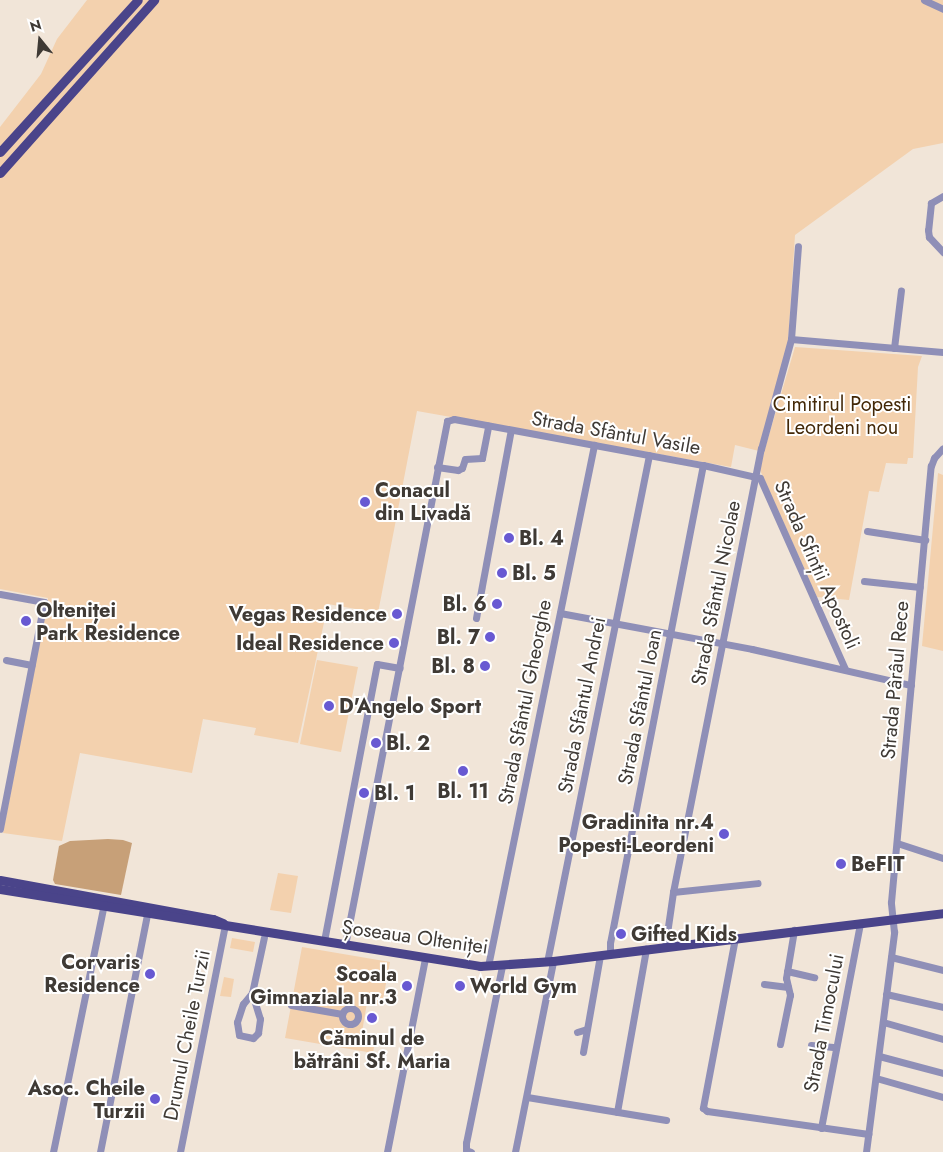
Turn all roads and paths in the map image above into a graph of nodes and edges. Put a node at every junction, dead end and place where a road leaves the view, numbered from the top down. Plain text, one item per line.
1 (138, 0) edge
2 (154, 0) edge
3 (924, 0) edge
4 (943, 8) edge
5 (0, 152) edge
6 (2, 168) edge
7 (943, 196) edge
8 (798, 246) dead end
9 (943, 252) edge
10 (901, 290) dead end
11 (791, 339) junction
12 (894, 348) junction
13 (943, 352) edge
14 (488, 426) junction
15 (511, 430) junction
16 (594, 445) junction
17 (943, 448) edge
18 (649, 455) junction
19 (703, 465) junction
20 (437, 467) junction
21 (756, 476) junction
22 (867, 531) dead end
23 (925, 540) junction
24 (864, 581) dead end
25 (920, 587) junction
26 (0, 594) edge
27 (560, 612) junction
28 (476, 618) dead end
29 (616, 623) junction
30 (671, 633) junction
31 (723, 643) junction
32 (6, 660) dead end
33 (32, 665) junction
34 (400, 668) junction
35 (845, 669) junction
36 (912, 685) junction
37 (0, 829) edge
38 (897, 843) junction
39 (943, 858) edge
40 (0, 880) edge
41 (758, 883) dead end
42 (0, 889) edge
43 (673, 892) junction
44 (104, 902) junction
45 (943, 913) edge
46 (148, 914) junction
47 (893, 919) junction
48 (860, 923) junction
49 (225, 924) junction
50 (794, 930) junction
51 (264, 937) dead end
52 (735, 938) junction
53 (324, 941) junction
54 (346, 945) junction
55 (664, 947) junction
56 (646, 950) junction
57 (605, 955) junction
58 (891, 957) junction
59 (425, 959) junction
60 (550, 962) junction
61 (488, 966) junction
62 (502, 966) junction
63 (943, 970) edge
64 (787, 972) junction
65 (814, 977) dead end
66 (764, 984) dead end
67 (788, 987) junction
68 (252, 993) junction
69 (886, 994) junction
70 (292, 1005) dead end
71 (943, 1007) edge
72 (342, 1014) dead end
73 (883, 1022) junction
74 (587, 1029) junction
75 (577, 1032) dead end
76 (943, 1039) edge
77 (780, 1044) dead end
78 (811, 1045) dead end
79 (836, 1047) junction
80 (583, 1052) dead end
81 (878, 1056) junction
82 (943, 1073) edge
83 (876, 1078) junction
84 (526, 1097) junction
85 (943, 1097) edge
86 (617, 1112) junction
87 (666, 1120) dead end
88 (821, 1128) junction
89 (868, 1134) junction
90 (53, 1152) edge
91 (100, 1152) edge
92 (180, 1152) edge
93 (387, 1152) edge
94 (471, 1152) edge
95 (515, 1152) edge
96 (866, 1152) edge

1 - 5 main road
2 - 6 main road
3 - 4 street
7 - 9 street
8 - 11 street, Strada Sfântul Nicolae
10 - 12 street
11 - 12 street
11 - 21 street, Strada Sfântul Nicolae
12 - 13 street
14 - 15 street
14 - 20 street
14 - 20 street
15 - 16 street, Strada Sfântul Vasile
15 - 28 street, Strada Sfântul Vasile
16 - 18 street, Strada Sfântul Vasile
16 - 27 street, Strada Sfântul Gheorghe
17 - 23 street, Strada Pârâul Rece
18 - 19 street, Strada Sfântul Vasile
18 - 29 street, Strada Sfântul Andrei
19 - 21 street, Strada Sfântul Vasile
19 - 30 street, Strada Sfântul Ioan
20 - 34 street
21 - 31 street, Strada Sfântul Nicolae
21 - 35 street, Strada Sfinții Apostoli
22 - 23 street
23 - 25 street, Strada Pârâul Rece
24 - 25 street
25 - 36 street, Strada Pârâul Rece
26 - 33 street
27 - 29 street
27 - 61 street, Strada Sfântul Gheorghe
29 - 30 street
29 - 60 street, Strada Sfântul Andrei
30 - 31 street
30 - 57 street, Strada Sfântul Ioan
31 - 35 street
31 - 43 street, Strada Sfântul Nicolae
32 - 33 street
33 - 37 street
34 - 53 street
34 - 54 street
35 - 36 street
36 - 38 street, Strada Pârâul Rece
38 - 39 street
38 - 47 street, Strada Pârâul Rece
40 - 44 main road, Șoseaua Olteniței
41 - 43 street
42 - 44 main road, Șoseaua Olteniței
43 - 55 street, Strada Sfântul Nicolae
44 - 46 main road, Șoseaua Olteniței
44 - 49 main road, Șoseaua Olteniței
44 - 90 street
45 - 47 main road, Șoseaua Olteniței
46 - 49 main road, Șoseaua Olteniței
46 - 91 street
47 - 48 main road, Șoseaua Olteniței
47 - 58 street, Strada Pârâul Rece
48 - 50 main road, Șoseaua Olteniței
48 - 79 street, Strada Timocului
49 - 53 main road, Șoseaua Olteniței
49 - 92 street, Drumul Cheile Turzii
50 - 52 main road, Șoseaua Olteniței
50 - 64 street
51 - 68 street
52 - 55 main road, Șoseaua Olteniței
52 - 88 street
53 - 54 main road, Șoseaua Olteniței
54 - 59 main road, Șoseaua Olteniței
55 - 56 main road, Șoseaua Olteniței
56 - 57 main road, Șoseaua Olteniței
56 - 86 street
57 - 60 main road, Șoseaua Olteniței
57 - 74 street
58 - 63 street
58 - 69 street, Strada Pârâul Rece
59 - 61 main road, Șoseaua Olteniței
59 - 93 street
60 - 62 main road, Șoseaua Olteniței
60 - 84 street, Strada Sfântul Andrei
61 - 62 main road, Șoseaua Olteniței
62 - 94 street
64 - 65 street
64 - 67 street
66 - 67 street
67 - 77 street
68 - 68 street
69 - 71 street
69 - 73 street, Strada Pârâul Rece
70 - 72 street
73 - 76 street
73 - 81 street, Strada Pârâul Rece
74 - 75 street
74 - 80 street
78 - 79 street
79 - 88 street, Strada Timocului
81 - 82 street
81 - 83 street, Strada Pârâul Rece
83 - 85 street
83 - 89 street, Strada Pârâul Rece
84 - 86 street
84 - 95 street, Strada Sfântul Andrei
86 - 87 street
88 - 89 street
89 - 96 street, Strada Pârâul Rece

